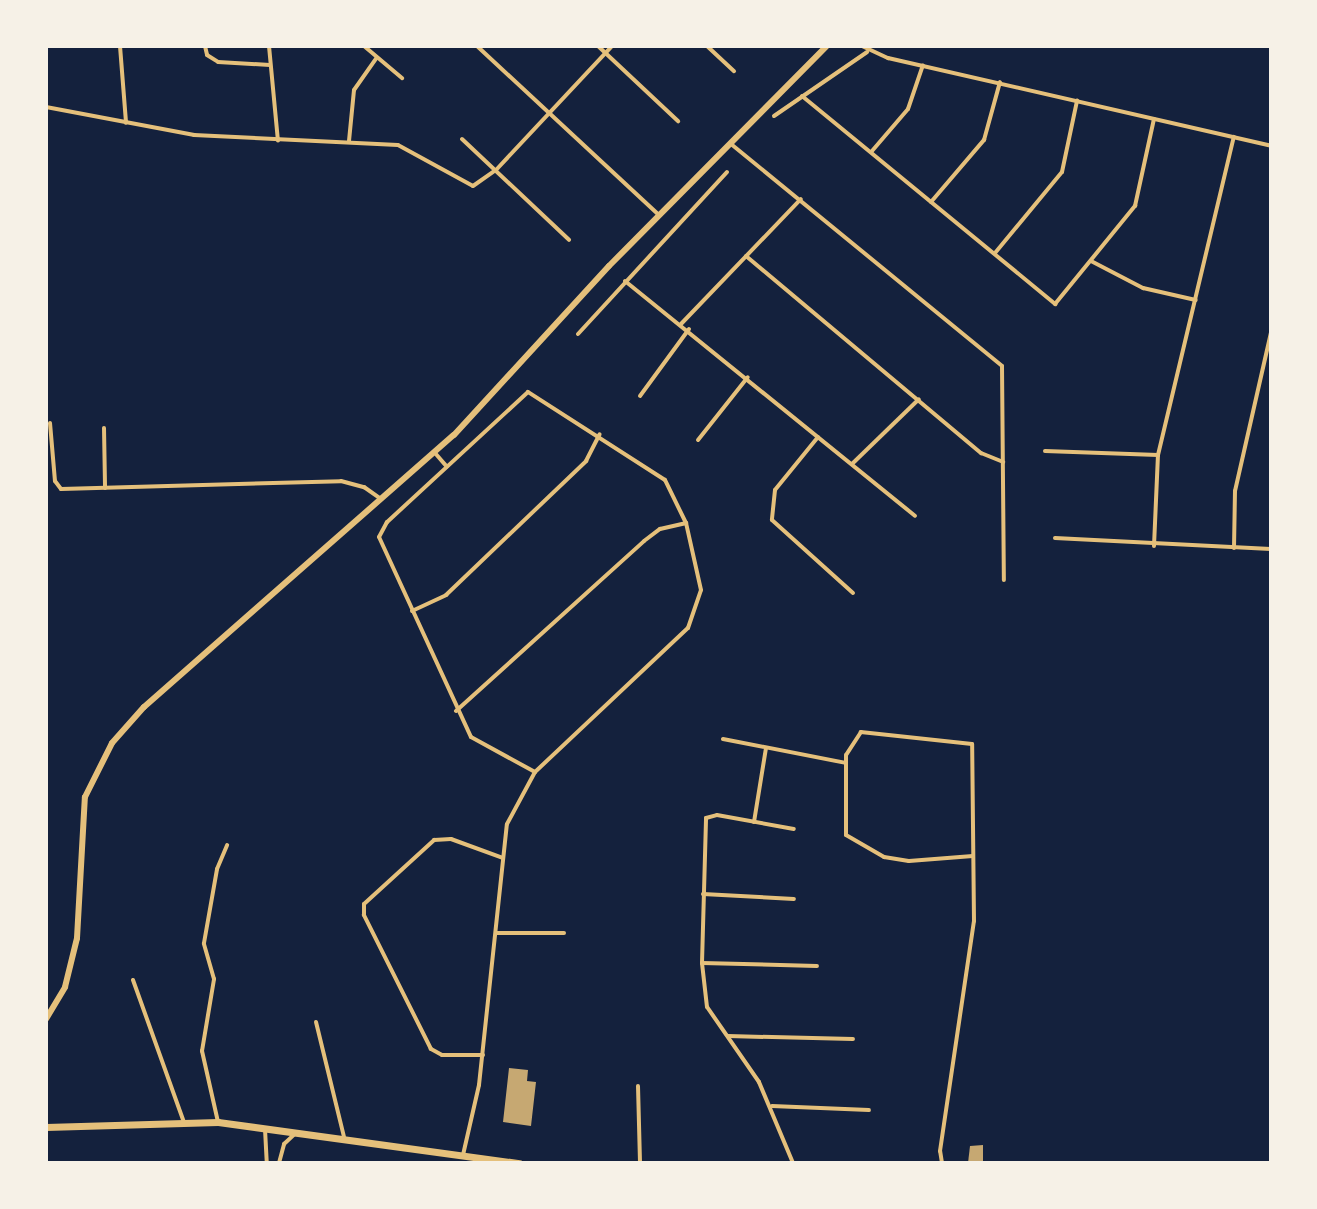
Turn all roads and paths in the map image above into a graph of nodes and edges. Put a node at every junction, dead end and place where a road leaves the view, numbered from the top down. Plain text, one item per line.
1 (120, 46) edge
2 (205, 46) edge
3 (269, 46) edge
4 (364, 46) edge
5 (477, 46) edge
6 (598, 46) edge
7 (612, 46) edge
8 (707, 46) edge
9 (827, 46) edge
10 (862, 46) edge
11 (867, 51) junction
12 (606, 54) junction
13 (376, 58) junction
14 (270, 65) junction
15 (924, 65) junction
16 (734, 71) dead end
17 (402, 78) dead end
18 (1000, 82) junction
19 (802, 96) junction
20 (1077, 101) junction
21 (46, 107) edge
22 (548, 114) junction
23 (774, 116) dead end
24 (1154, 119) junction
25 (678, 121) dead end
26 (126, 123) junction
27 (1234, 137) junction
28 (462, 139) dead end
29 (278, 141) junction
30 (349, 141) junction
31 (730, 143) junction
32 (1271, 146) edge
33 (872, 151) junction
34 (496, 170) junction
35 (727, 172) dead end
36 (801, 199) junction
37 (931, 202) junction
38 (659, 215) junction
39 (569, 240) dead end
40 (995, 253) junction
41 (746, 256) junction
42 (1090, 261) junction
43 (625, 281) junction
44 (1196, 300) junction
45 (681, 324) junction
46 (689, 329) junction
47 (1271, 332) edge
48 (578, 334) dead end
49 (748, 377) junction
50 (640, 396) dead end
51 (919, 399) junction
52 (50, 423) dead end
53 (104, 428) dead end
54 (600, 434) junction
55 (818, 437) junction
56 (698, 440) dead end
57 (1045, 451) dead end
58 (435, 453) junction
59 (1158, 455) junction
60 (1003, 462) junction
61 (852, 464) junction
62 (447, 467) junction
63 (105, 488) junction
64 (383, 501) junction
65 (915, 516) dead end
66 (686, 523) junction
67 (1055, 538) dead end
68 (1154, 546) junction
69 (1234, 548) junction
70 (1271, 549) edge
71 (1004, 580) dead end
72 (853, 593) dead end
73 (412, 611) junction
74 (456, 711) junction
75 (723, 739) dead end
76 (766, 748) junction
77 (846, 763) junction
78 (535, 772) junction
79 (754, 822) junction
80 (794, 829) dead end
81 (227, 845) dead end
82 (973, 856) junction
83 (503, 858) junction
84 (703, 894) junction
85 (794, 899) dead end
86 (497, 933) junction
87 (564, 933) dead end
88 (702, 963) junction
89 (817, 966) dead end
90 (133, 980) dead end
91 (46, 1019) edge
92 (316, 1022) dead end
93 (728, 1036) junction
94 (853, 1039) dead end
95 (483, 1055) junction
96 (638, 1086) dead end
97 (772, 1106) junction
98 (869, 1110) dead end
99 (183, 1120) junction
100 (218, 1122) junction
101 (46, 1127) edge
102 (265, 1127) junction
103 (298, 1131) junction
104 (344, 1137) junction
105 (463, 1155) junction
106 (267, 1163) edge
107 (279, 1163) edge
108 (519, 1163) edge
109 (640, 1163) edge
110 (793, 1163) edge
111 (942, 1163) edge

1 - 26 street
2 - 14 street
3 - 14 street
4 - 13 street
5 - 22 street
6 - 12 street
7 - 12 street
8 - 16 street
9 - 31 main road
10 - 11 street
11 - 15 street
11 - 19 street
12 - 22 street
12 - 25 street
13 - 17 street
13 - 30 street
14 - 29 street
15 - 18 street
15 - 33 street
18 - 20 street
18 - 37 street
19 - 23 street
19 - 33 street
20 - 24 street
20 - 40 street
21 - 26 street
22 - 34 street
22 - 38 street
24 - 27 street
24 - 42 street
26 - 29 street
27 - 32 street
27 - 44 street
28 - 34 street
29 - 30 street
30 - 34 street
31 - 36 street
31 - 38 main road
33 - 37 street
34 - 39 street
35 - 43 street
36 - 41 street
36 - 60 street
37 - 40 street
38 - 58 main road
40 - 42 street
41 - 45 street
41 - 51 street
42 - 44 street
43 - 45 street
43 - 48 street
44 - 59 street
45 - 46 street
46 - 49 street
46 - 50 street
47 - 69 street
49 - 55 street
49 - 56 street
51 - 60 street
51 - 61 street
52 - 63 street
53 - 63 street
54 - 62 street
54 - 66 street
54 - 73 street
55 - 61 street
55 - 72 street
57 - 59 street
58 - 62 street
58 - 64 main road
59 - 68 street
60 - 71 street
61 - 65 street
62 - 73 street
63 - 64 street
64 - 91 main road
66 - 74 street
66 - 78 street
67 - 68 street
68 - 69 street
69 - 70 street
73 - 74 street
74 - 78 street
75 - 76 street
76 - 77 street
76 - 79 street
77 - 82 street
77 - 82 street
78 - 83 street
79 - 80 street
79 - 84 street
81 - 100 street
82 - 111 street
83 - 86 street
83 - 95 street
84 - 85 street
84 - 88 street
86 - 87 street
86 - 95 street
88 - 89 street
88 - 93 street
90 - 99 street
92 - 104 street
93 - 94 street
93 - 97 street
95 - 105 street
96 - 109 street
97 - 98 street
97 - 110 street
99 - 100 main road
99 - 101 main road
100 - 102 main road
102 - 103 main road
102 - 106 street
103 - 104 main road
103 - 107 street
104 - 105 main road
105 - 108 main road

